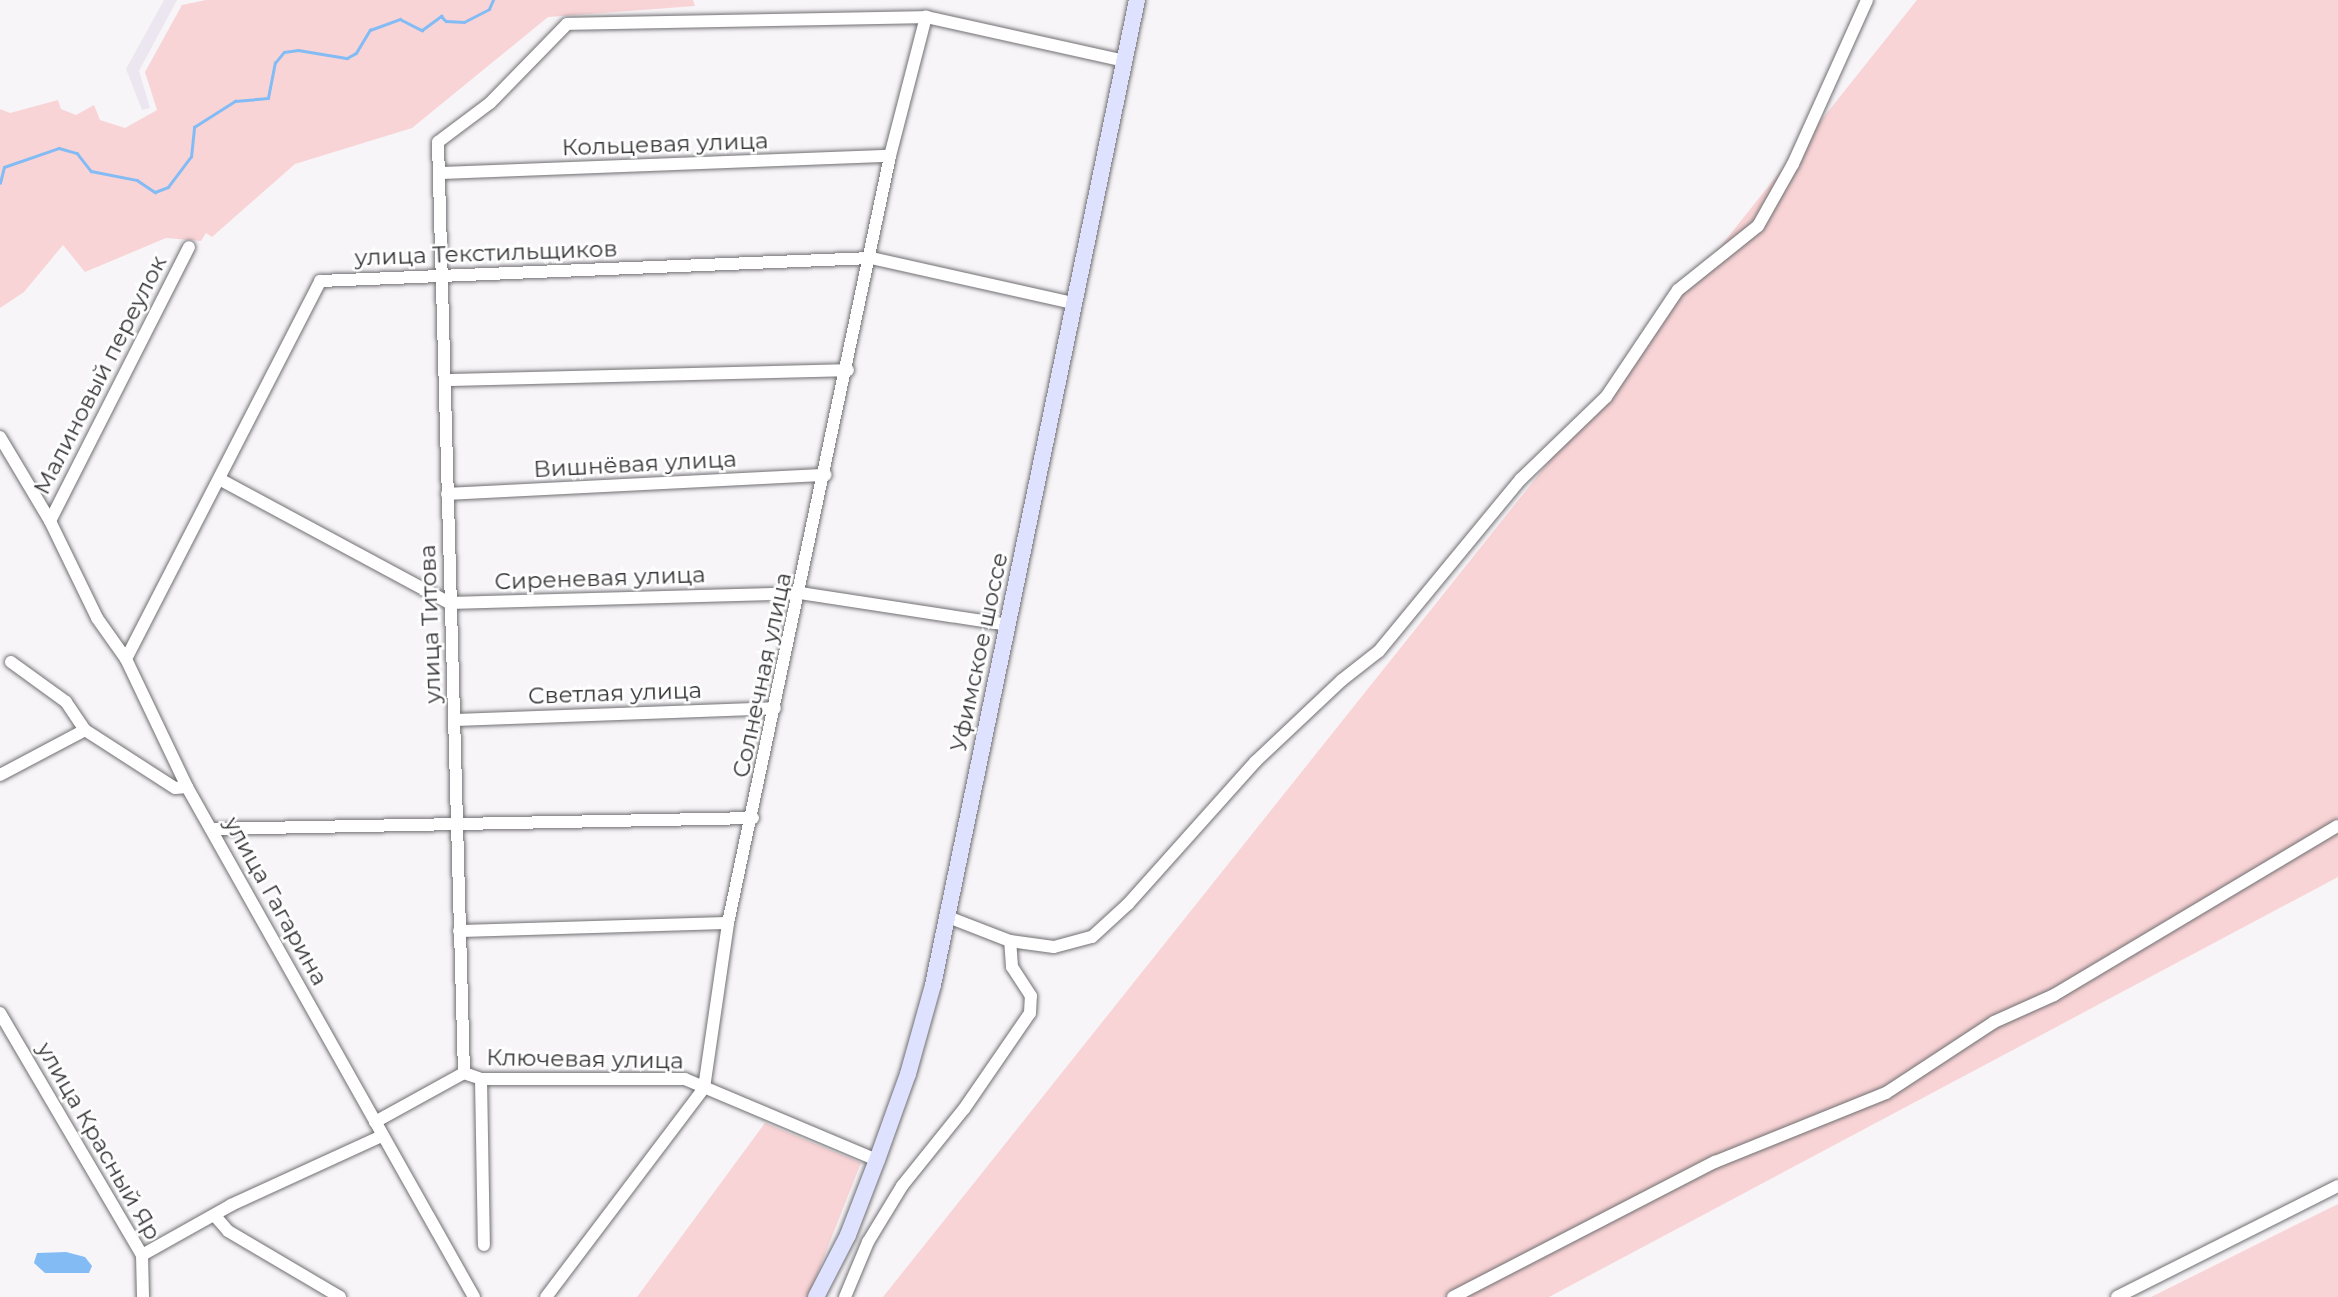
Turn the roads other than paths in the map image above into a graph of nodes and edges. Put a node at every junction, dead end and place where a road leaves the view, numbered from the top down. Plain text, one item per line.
1 (1137, 0) edge
2 (1867, 0) edge
3 (926, 17) junction
4 (1125, 61) junction
5 (890, 156) junction
6 (441, 173) junction
7 (189, 247) dead end
8 (871, 258) junction
9 (441, 276) junction
10 (1073, 303) junction
11 (848, 370) junction
12 (447, 380) junction
13 (0, 437) edge
14 (826, 475) junction
15 (221, 480) junction
16 (447, 494) junction
17 (50, 521) junction
18 (800, 593) junction
19 (449, 603) junction
20 (1008, 625) junction
21 (126, 659) junction
22 (11, 662) dead end
23 (775, 708) junction
24 (455, 720) junction
25 (85, 730) junction
26 (0, 775) edge
27 (187, 787) junction
28 (753, 818) junction
29 (455, 822) junction
30 (2338, 826) edge
31 (212, 829) junction
32 (948, 917) junction
33 (728, 923) junction
34 (459, 931) junction
35 (1010, 941) junction
36 (1, 1012) edge
37 (464, 1073) junction
38 (481, 1080) junction
39 (704, 1088) junction
40 (375, 1122) junction
41 (382, 1136) junction
42 (877, 1160) junction
43 (2338, 1186) edge
44 (216, 1217) junction
45 (484, 1245) dead end
46 (142, 1255) junction
47 (143, 1297) edge
48 (340, 1297) edge
49 (474, 1297) edge
50 (546, 1297) edge
51 (816, 1297) edge
52 (845, 1297) edge
53 (1453, 1297) edge
54 (2117, 1297) edge

1 - 4 main road, Уфимское шоссе
2 - 35 street
3 - 4 street
3 - 5 street, Солнечная улица
3 - 6 street, улица Титова
4 - 10 main road, Уфимское шоссе
5 - 6 street, Кольцевая улица
5 - 8 street, Солнечная улица
6 - 9 street, улица Титова
7 - 17 street, Малиновый переулок
8 - 9 street, улица Текстильщиков
8 - 10 street, улица Текстильщиков
8 - 11 street, Солнечная улица
9 - 12 street, улица Титова
9 - 15 street, улица Текстильщиков
10 - 20 main road, Уфимское шоссе
11 - 12 street
11 - 14 street, Солнечная улица
12 - 16 street, улица Титова
13 - 17 street
14 - 16 street, Вишнёвая улица
14 - 18 street, Солнечная улица
15 - 19 street, Сиреневая улица
15 - 21 street, улица Текстильщиков
16 - 19 street, улица Титова
17 - 21 street, улица Гагарина
18 - 19 street, Сиреневая улица
18 - 20 street, Сиреневая улица
18 - 23 street, Солнечная улица
19 - 24 street, улица Титова
20 - 32 main road, Уфимское шоссе
21 - 27 street, улица Гагарина
22 - 25 street
23 - 24 street, Светлая улица
23 - 28 street, Солнечная улица
24 - 29 street, улица Титова
25 - 26 street
25 - 27 street
27 - 31 street, улица Гагарина
28 - 29 street
28 - 33 street, Солнечная улица
29 - 31 street
29 - 34 street, улица Титова
30 - 53 street
31 - 40 street, улица Гагарина
32 - 35 street
32 - 42 main road, Уфимское шоссе
33 - 34 street
33 - 39 street, Солнечная улица
34 - 37 street, улица Титова
35 - 52 street
36 - 46 street, улица Красный Яр
37 - 38 street, Ключевая улица
37 - 40 street, Ключевая улица
38 - 39 street, Ключевая улица
38 - 45 street
39 - 42 street, Ключевая улица
39 - 50 street, Солнечная улица
40 - 41 street, улица Гагарина
41 - 44 street
41 - 49 street, улица Гагарина
42 - 51 main road, Уфимское шоссе
43 - 54 street
44 - 46 street
44 - 48 street
46 - 47 street, улица Красный Яр

